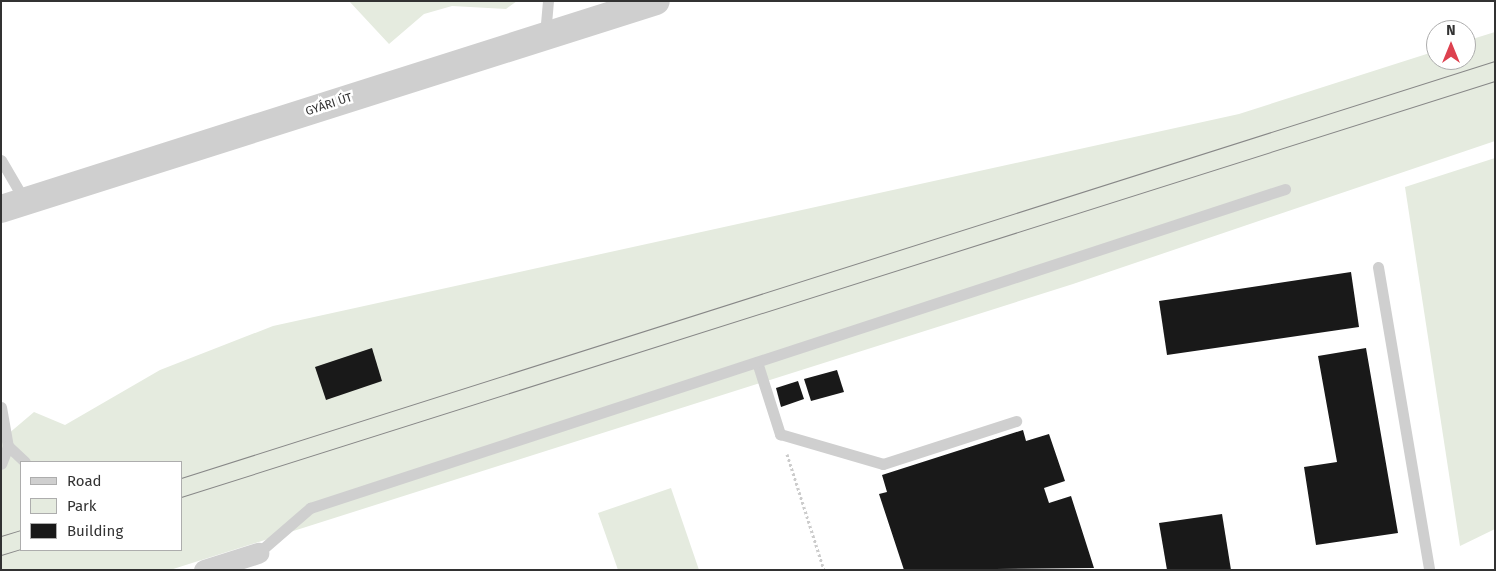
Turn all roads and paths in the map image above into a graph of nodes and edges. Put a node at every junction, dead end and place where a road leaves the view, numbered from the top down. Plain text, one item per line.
1 (548, 1) edge
2 (656, 1) edge
3 (544, 37) junction
4 (1, 160) edge
5 (1285, 190) dead end
6 (13, 205) edge
7 (1378, 267) dead end
8 (757, 362) junction
9 (1, 407) edge
10 (1016, 421) dead end
11 (780, 434) junction
12 (8, 446) junction
13 (24, 461) edge
14 (1, 464) edge
15 (258, 553) joint
16 (204, 570) edge
17 (824, 570) edge
18 (1429, 570) edge

1 - 3 lane
2 - 3 street, GYÁRI ÚT
3 - 6 street, GYÁRI ÚT
4 - 6 lane
5 - 8 lane
7 - 18 lane
8 - 11 lane
8 - 15 lane
9 - 12 lane
10 - 11 lane
11 - 17 path
12 - 13 lane
12 - 14 lane
15 - 16 street

